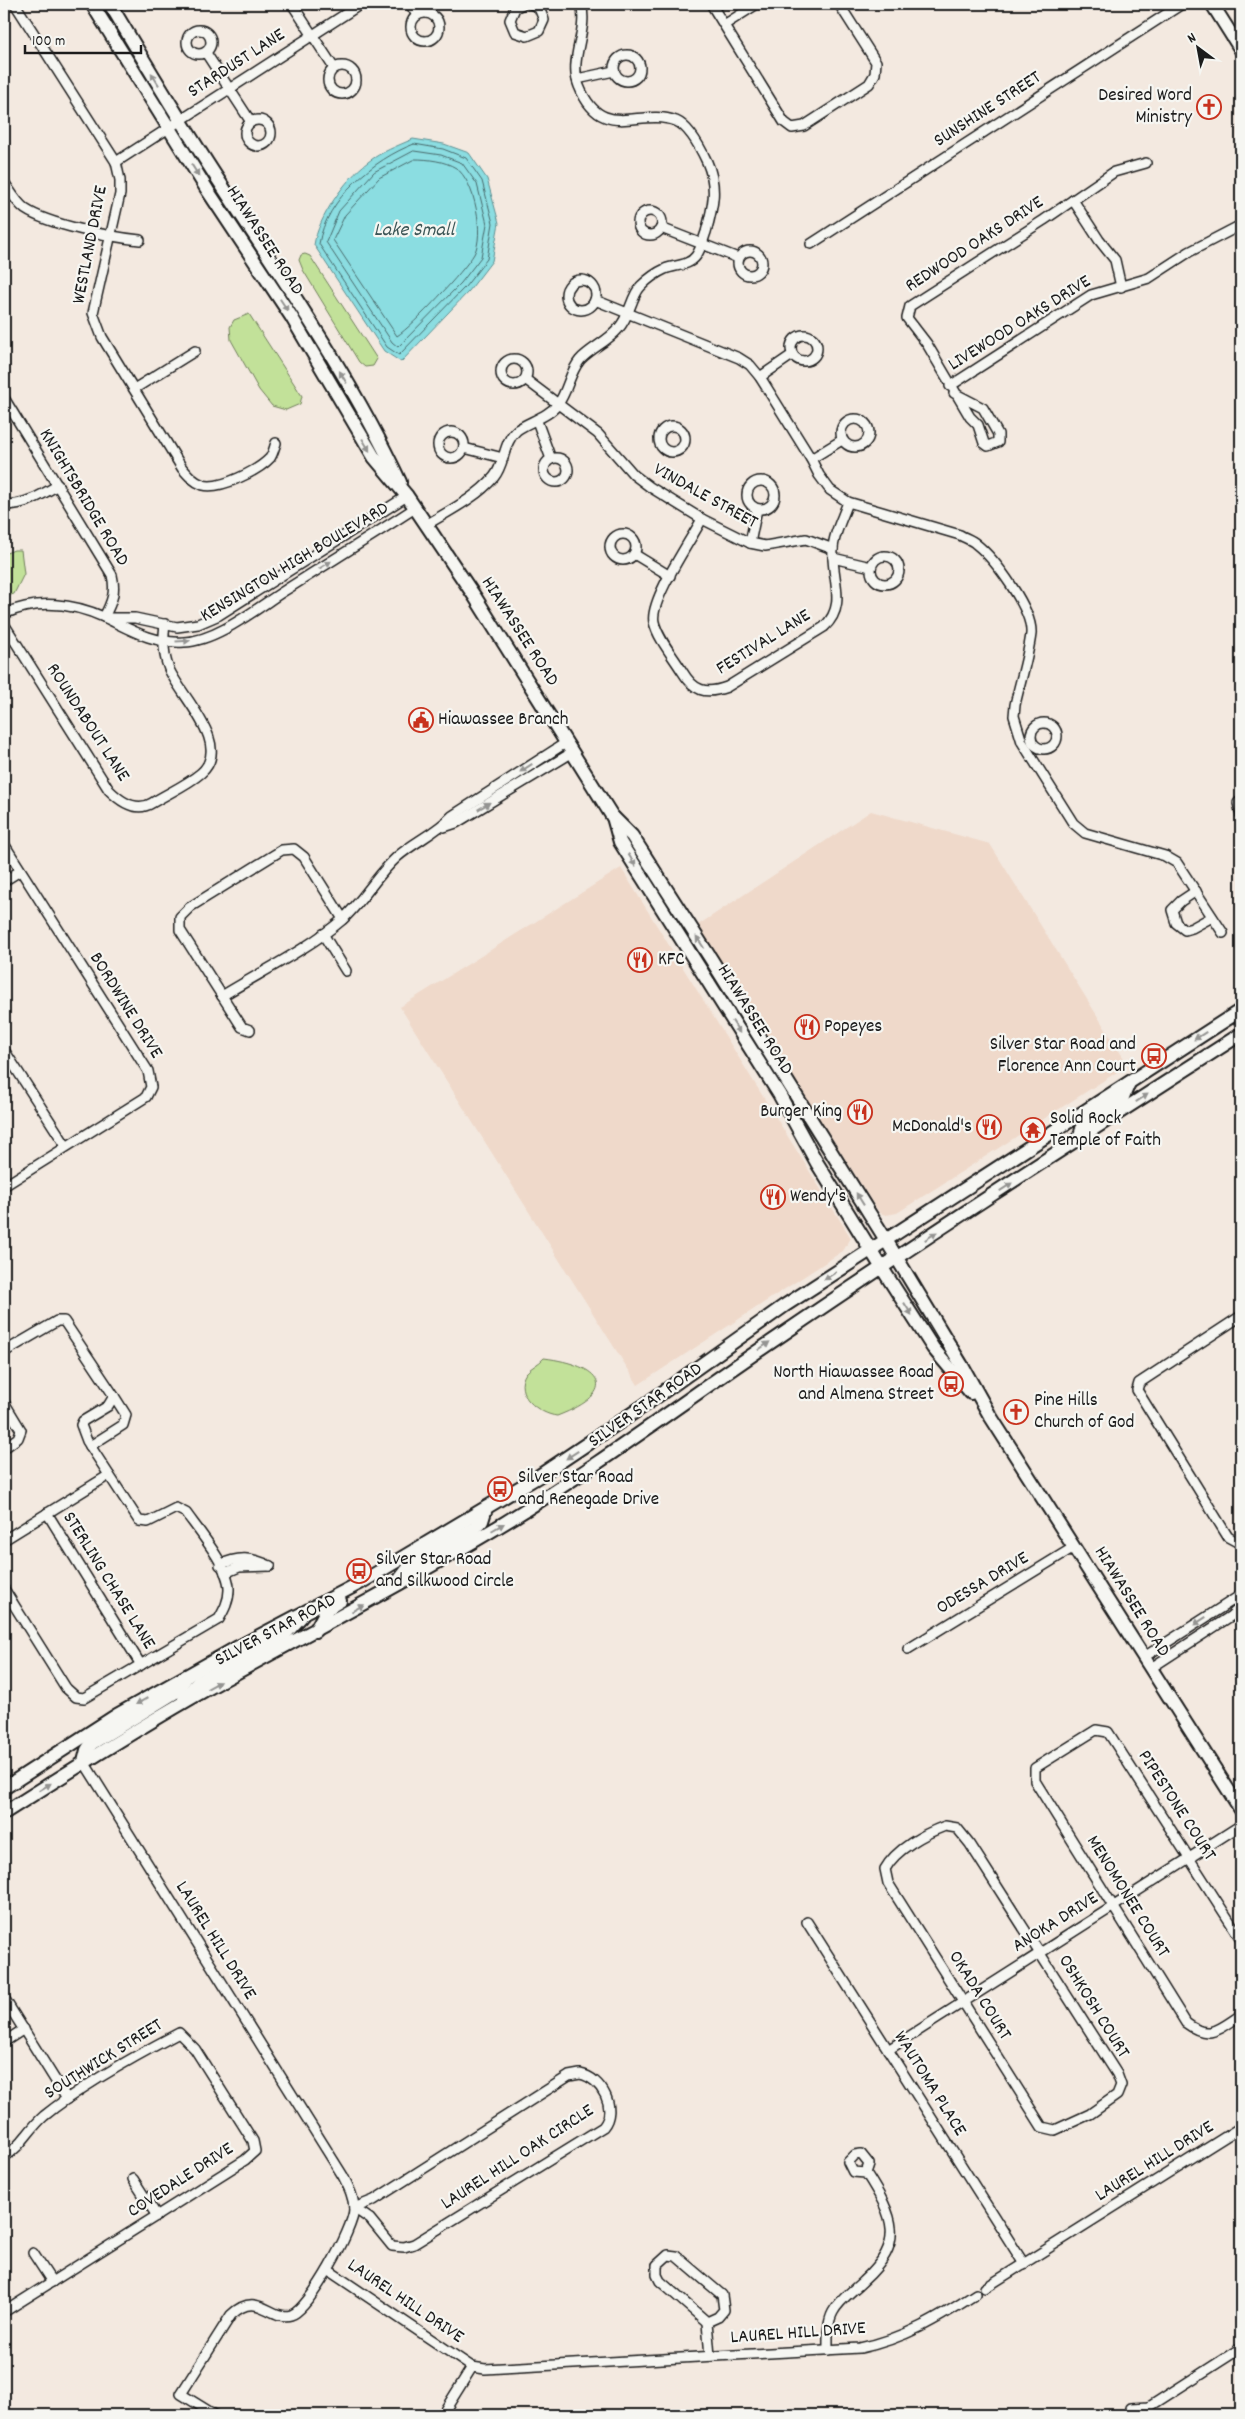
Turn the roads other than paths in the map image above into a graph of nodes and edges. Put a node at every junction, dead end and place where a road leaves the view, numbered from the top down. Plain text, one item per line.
1 (15, 4) edge
2 (92, 4) edge
3 (110, 4) edge
4 (292, 4) edge
5 (361, 4) edge
6 (410, 4) edge
7 (523, 4) edge
8 (531, 4) edge
9 (581, 4) edge
10 (711, 4) edge
11 (757, 4) edge
12 (840, 4) edge
13 (1182, 4) edge
14 (1212, 4) edge
15 (417, 15) dead end
16 (724, 25) junction
17 (312, 35) junction
18 (1241, 50) edge
19 (206, 53) dead end
20 (334, 68) dead end
21 (614, 71) dead end
22 (577, 79) junction
23 (230, 88) junction
24 (181, 120) junction
25 (251, 122) dead end
26 (169, 128) junction
27 (116, 162) junction
28 (1146, 163) dead end
29 (4, 182) edge
30 (1073, 200) junction
31 (1241, 225) edge
32 (661, 228) dead end
33 (110, 237) junction
34 (140, 240) dead end
35 (811, 244) dead end
36 (702, 245) junction
37 (738, 258) dead end
38 (1121, 287) junction
39 (595, 300) dead end
40 (629, 315) junction
41 (195, 351) dead end
42 (792, 356) dead end
43 (760, 377) junction
44 (525, 379) dead end
45 (134, 389) junction
46 (952, 389) junction
47 (4, 398) edge
48 (559, 404) junction
49 (537, 420) junction
50 (842, 440) dead end
51 (276, 443) dead end
52 (464, 448) dead end
53 (503, 458) junction
54 (551, 459) dead end
55 (811, 459) junction
56 (58, 485) junction
57 (407, 496) junction
58 (848, 502) junction
59 (4, 505) edge
60 (415, 508) junction
61 (757, 509) dead end
62 (702, 519) junction
63 (426, 525) junction
64 (750, 543) junction
65 (833, 553) junction
66 (634, 554) dead end
67 (872, 567) dead end
68 (670, 576) junction
69 (4, 614) edge
70 (104, 618) junction
71 (4, 624) edge
72 (165, 624) junction
73 (163, 641) junction
74 (570, 747) junction
75 (1241, 800) edge
76 (1241, 815) edge
77 (612, 816) junction
78 (4, 844) edge
79 (20, 871) junction
80 (4, 881) edge
81 (1196, 892) junction
82 (1212, 916) junction
83 (342, 919) junction
84 (1223, 933) dead end
85 (323, 934) junction
86 (346, 972) dead end
87 (222, 996) junction
88 (1241, 1010) edge
89 (250, 1030) dead end
90 (1241, 1034) edge
91 (4, 1050) edge
92 (1129, 1083) junction
93 (1079, 1139) junction
94 (66, 1146) junction
95 (4, 1186) edge
96 (886, 1240) junction
97 (872, 1250) junction
98 (897, 1258) junction
99 (882, 1268) junction
100 (1241, 1316) edge
101 (4, 1352) edge
102 (114, 1396) junction
103 (4, 1402) edge
104 (989, 1414) junction
105 (90, 1446) junction
106 (4, 1448) edge
107 (109, 1475) junction
108 (486, 1508) junction
109 (47, 1513) junction
110 (4, 1540) edge
111 (1241, 1544) edge
112 (1074, 1547) junction
113 (407, 1555) junction
114 (4, 1589) edge
115 (392, 1589) junction
116 (1241, 1595) edge
117 (1241, 1606) edge
118 (305, 1612) junction
119 (315, 1630) junction
120 (908, 1649) dead end
121 (1144, 1657) junction
122 (141, 1666) junction
123 (1151, 1668) junction
124 (188, 1674) junction
125 (179, 1705) junction
126 (1065, 1748) joint
127 (84, 1762) junction
128 (4, 1788) edge
129 (1241, 1810) edge
130 (4, 1813) edge
131 (1241, 1825) edge
132 (912, 1844) joint
133 (1190, 1857) junction
134 (1113, 1906) junction
135 (807, 1922) dead end
136 (1241, 1939) edge
137 (1040, 1953) junction
138 (4, 1998) edge
139 (964, 2001) junction
140 (1239, 2016) edge
141 (24, 2030) junction
142 (179, 2033) joint
143 (4, 2042) edge
144 (888, 2050) junction
145 (67, 2099) junction
146 (1090, 2114) joint
147 (1241, 2127) edge
148 (4, 2157) edge
149 (866, 2173) dead end
150 (133, 2179) dead end
151 (354, 2208) junction
152 (157, 2216) junction
153 (33, 2253) dead end
154 (1024, 2264) junction
155 (328, 2270) junction
156 (52, 2282) junction
157 (985, 2288) dead end
158 (976, 2294) dead end
159 (4, 2312) edge
160 (707, 2322) junction
161 (1241, 2348) edge
162 (828, 2350) junction
163 (710, 2356) junction
164 (472, 2367) junction
165 (1130, 2408) dead end
166 (215, 2415) edge
167 (442, 2415) edge

1 - 27 street, WESTLAND DRIVE
2 - 26 main road, HIAWASSEE ROAD
24 -> 3 main road, HIAWASSEE ROAD
4 - 17 street
5 - 17 street, STARDUST LANE
6 - 15 street
7 - 8 street
9 - 22 street
10 - 16 street
11 - 16 street
12 - 16 street
13 - 35 street, SUNSHINE STREET
14 - 18 main road
17 - 20 street
17 - 23 street, STARDUST LANE
19 - 23 street
21 - 22 street
22 - 36 street
23 - 24 street, STARDUST LANE
23 - 25 street
24 - 26 street, STARDUST LANE
57 -> 24 main road, HIAWASSEE ROAD
26 - 27 street, STARDUST LANE
26 -> 57 main road, HIAWASSEE ROAD
27 - 33 street, WESTLAND DRIVE
28 - 30 street, REDWOOD OAKS DRIVE
29 - 33 street
30 - 38 street
30 - 46 street, REDWOOD OAKS DRIVE
31 - 38 street, LIVEWOOD OAKS DRIVE
32 - 36 street
33 - 34 street
33 - 45 street, WESTLAND DRIVE
36 - 37 street
36 - 40 street
38 - 46 street, LIVEWOOD OAKS DRIVE
39 - 40 street
40 - 43 street
40 - 48 street
41 - 45 street
42 - 43 street
43 - 55 street
44 - 48 street, VINDALE STREET
45 - 51 street, WESTLAND DRIVE
46 - 46 street, REDWOOD OAKS DRIVE
47 - 56 street, KNIGHTSBRIDGE ROAD
48 - 49 street
48 - 62 street, VINDALE STREET
49 - 53 street
49 - 54 street
50 - 55 street
52 - 53 street
53 - 63 street
55 - 58 street
56 - 59 street
56 - 70 street, KNIGHTSBRIDGE ROAD
57 - 60 main road, HIAWASSEE ROAD
57 - 72 street, KENSINGTON HIGH BOULEVARD
58 - 65 street, FESTIVAL LANE
58 - 81 street
60 - 63 main road, HIAWASSEE ROAD
73 -> 60 street, KENSINGTON HIGH BOULEVARD
61 - 64 street
62 - 64 street, VINDALE STREET
62 - 68 street, FESTIVAL LANE
63 - 74 main road, HIAWASSEE ROAD
64 - 65 street, VINDALE STREET
65 - 67 street, VINDALE STREET
65 - 68 street, FESTIVAL LANE
66 - 68 street
69 - 70 street, KENSINGTON HIGH BOULEVARD
70 - 72 street, KENSINGTON HIGH BOULEVARD
70 - 73 street, KENSINGTON HIGH BOULEVARD
71 - 73 street, ROUNDABOUT LANE
72 - 73 street, ROUNDABOUT LANE
74 - 77 main road, HIAWASSEE ROAD
74 - 83 street
75 - 76 street
96 -> 77 main road, HIAWASSEE ROAD
77 -> 97 main road, HIAWASSEE ROAD
78 - 79 street, BORDWINE DRIVE
79 - 80 street
79 - 94 street, BORDWINE DRIVE
81 - 82 street
81 - 82 street
82 - 84 street
83 - 85 street
83 - 87 street
85 - 86 street
85 - 87 street
87 - 89 street
88 -> 92 main road, SILVER STAR ROAD
93 -> 90 main road, SILVER STAR ROAD
91 - 94 street
92 - 93 main road
92 - 96 main road, SILVER STAR ROAD
98 -> 93 main road, SILVER STAR ROAD
94 - 95 street, BORDWINE DRIVE
96 - 97 main road, SILVER STAR ROAD
96 - 98 main road, HIAWASSEE ROAD
97 - 99 main road, HIAWASSEE ROAD
97 -> 108 main road, SILVER STAR ROAD
98 - 99 main road, SILVER STAR ROAD
98 - 104 main road, HIAWASSEE ROAD
99 -> 104 main road, HIAWASSEE ROAD
115 -> 99 main road, SILVER STAR ROAD
100 - 111 street
101 - 102 street
102 - 105 street
102 - 105 street
103 - 106 street
104 - 112 main road, HIAWASSEE ROAD
105 - 107 street
107 - 109 street
107 - 122 street
108 - 113 main road, SILVER STAR ROAD
108 - 115 main road
109 - 110 street
109 - 122 street, STERLING CHASE LANE
112 - 120 street, ODESSA DRIVE
112 - 121 main road, HIAWASSEE ROAD
113 - 118 main road, SILVER STAR ROAD
113 - 119 main road
114 - 122 street
119 -> 115 main road, SILVER STAR ROAD
116 -> 121 street
117 - 123 street
118 - 124 main road, SILVER STAR ROAD
118 - 125 main road
125 -> 119 main road, SILVER STAR ROAD
121 - 123 main road, HIAWASSEE ROAD
123 - 129 main road, HIAWASSEE ROAD
124 - 127 main road
124 -> 128 main road, SILVER STAR ROAD
125 - 127 main road, SILVER STAR ROAD
126 - 133 street, PIPESTONE COURT
126 - 134 street, MENOMONEE COURT
130 -> 127 main road, SILVER STAR ROAD
127 - 151 street, LAUREL HILL DRIVE
131 - 133 street, ANOKA DRIVE
132 - 137 street, OSHKOSH COURT
132 - 139 street, OKADA COURT
133 - 134 street, ANOKA DRIVE
133 - 136 street, PIPESTONE COURT
134 - 137 street, ANOKA DRIVE
134 - 140 street, MENOMONEE COURT
135 - 144 street, WAUTOMA PLACE
137 - 139 street, ANOKA DRIVE
137 - 146 street, OSHKOSH COURT
138 - 141 street
139 - 144 street, ANOKA DRIVE
139 - 146 street, OKADA COURT
141 - 143 street
141 - 145 street
142 - 145 street, SOUTHWICK STREET
142 - 152 street, COVEDALE DRIVE
144 - 154 street, WAUTOMA PLACE
145 - 148 street, SOUTHWICK STREET
147 - 154 street, LAUREL HILL DRIVE
149 - 162 street
150 - 152 street
151 - 151 street, LAUREL HILL OAK CIRCLE
151 - 155 street, LAUREL HILL DRIVE
152 - 156 street, COVEDALE DRIVE
153 - 156 street
154 - 157 street, LAUREL HILL DRIVE
155 - 164 street, LAUREL HILL DRIVE
155 - 166 street
156 - 159 street, COVEDALE DRIVE
158 - 162 street, LAUREL HILL DRIVE
160 - 160 street
160 - 163 street
161 - 165 street
162 - 163 street, LAUREL HILL DRIVE
163 - 164 street, LAUREL HILL DRIVE
164 - 167 street

